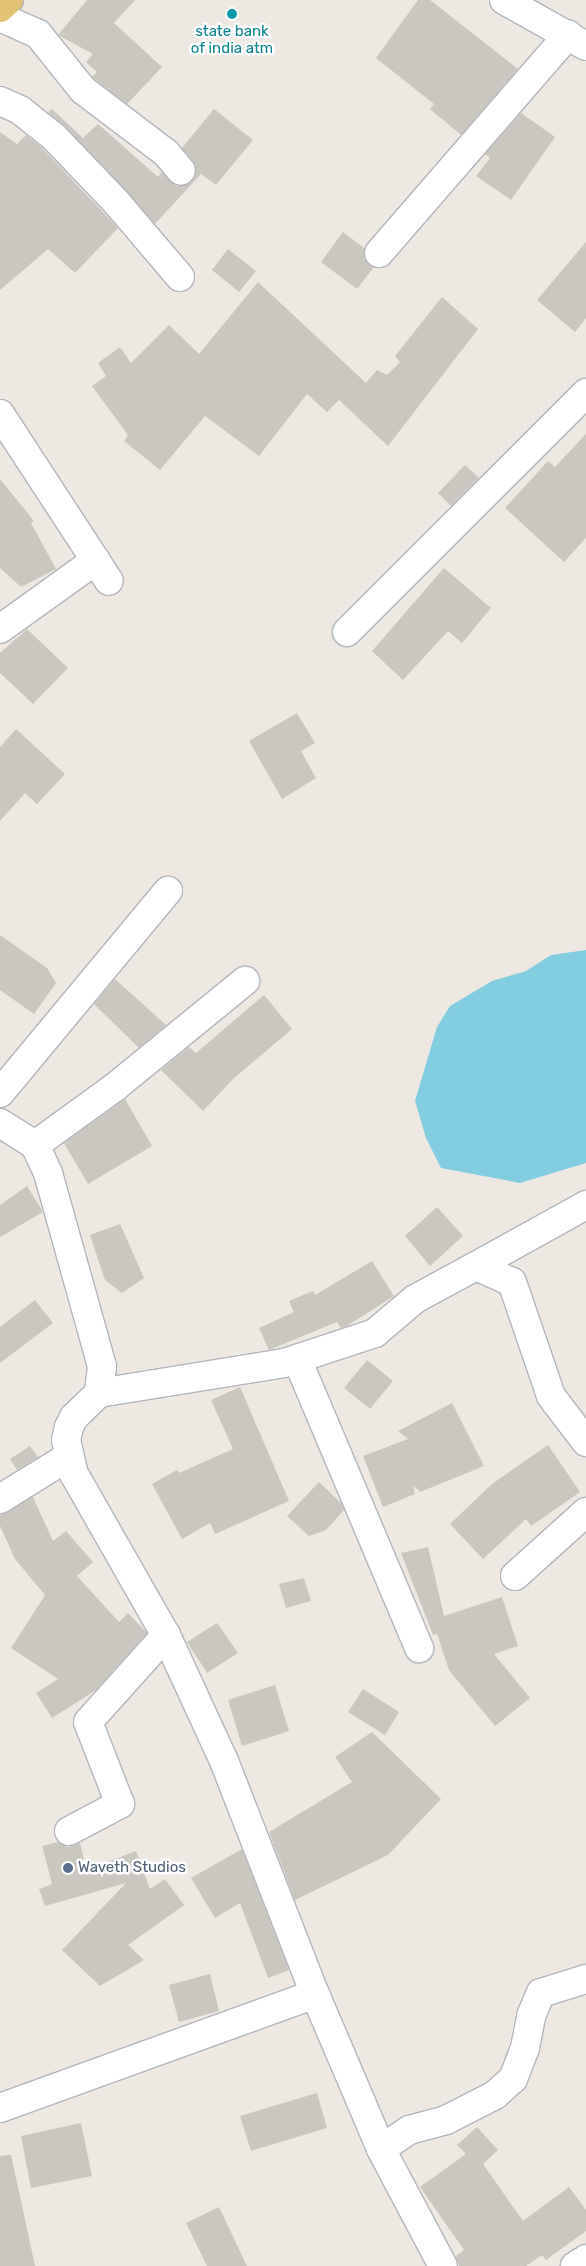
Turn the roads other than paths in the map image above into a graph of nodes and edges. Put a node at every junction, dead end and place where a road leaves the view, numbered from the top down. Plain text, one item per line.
1 (9, 0) edge
2 (504, 0) edge
3 (0, 8) edge
4 (0, 17) edge
5 (577, 41) edge
6 (0, 101) edge
7 (181, 171) dead end
8 (379, 253) dead end
9 (180, 277) dead end
10 (586, 392) edge
11 (0, 414) edge
12 (0, 629) edge
13 (347, 632) dead end
14 (168, 891) dead end
15 (245, 981) dead end
16 (0, 1093) edge
17 (0, 1123) edge
18 (35, 1145) junction
19 (586, 1205) edge
20 (476, 1266) junction
21 (297, 1359) junction
22 (99, 1393) junction
23 (586, 1442) edge
24 (68, 1457) junction
25 (0, 1499) edge
26 (586, 1512) edge
27 (515, 1576) dead end
28 (166, 1635) junction
29 (418, 1648) dead end
30 (70, 1831) dead end
31 (586, 1979) edge
32 (315, 1994) junction
33 (0, 2108) edge
34 (381, 2149) junction
35 (586, 2258) edge
36 (443, 2266) edge
37 (575, 2266) edge

1 - 3 main road
2 - 5 street
4 - 7 street
5 - 8 street
6 - 9 street
10 - 13 street
11 - 12 street
14 - 16 street
15 - 18 street
17 - 18 street
18 - 22 street
19 - 20 street
20 - 21 street
20 - 23 street
21 - 22 street
21 - 29 street
22 - 24 street
24 - 25 street
24 - 28 street
26 - 27 street
28 - 30 street
28 - 32 street
31 - 34 street
32 - 33 street
32 - 34 street
34 - 36 street
35 - 37 street

